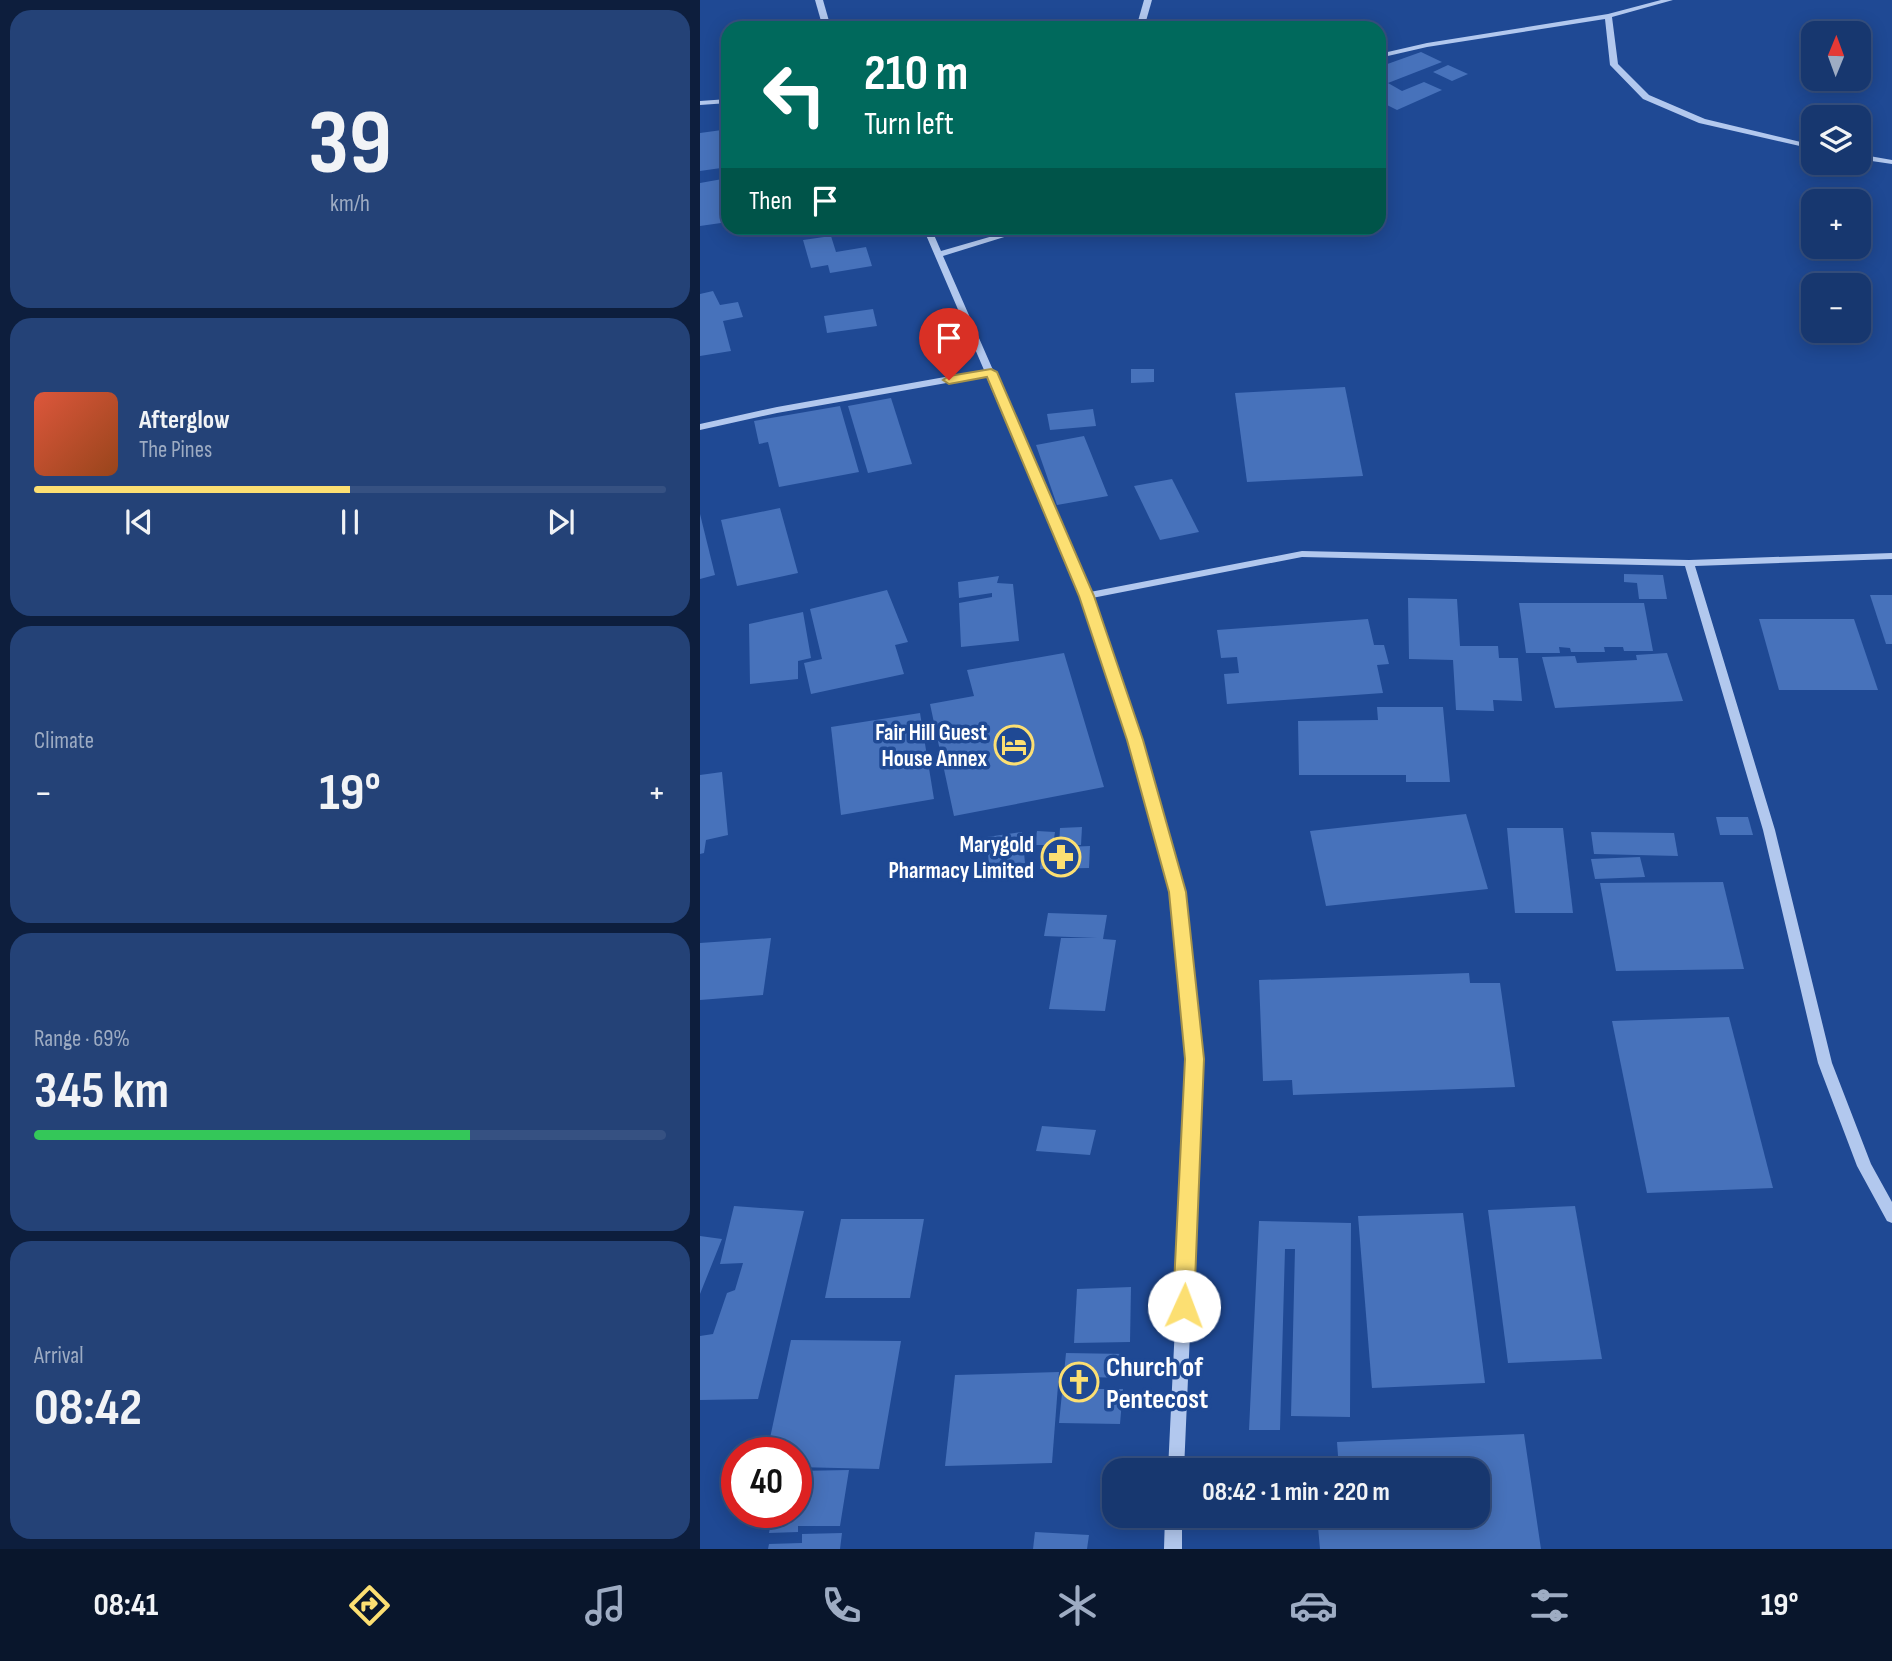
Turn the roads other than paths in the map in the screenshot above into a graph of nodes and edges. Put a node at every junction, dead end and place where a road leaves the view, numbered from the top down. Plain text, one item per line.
1 (819, 0) edge
2 (1148, 0) edge
3 (1669, 0) edge
4 (1608, 16) junction
5 (825, 21) edge
6 (1142, 21) edge
7 (1386, 54) edge
8 (721, 102) edge
9 (700, 103) edge
10 (1801, 145) edge
11 (1871, 158) edge
12 (1892, 162) edge
13 (930, 235) edge
14 (1004, 235) edge
15 (940, 254) junction
16 (991, 372) junction
17 (700, 427) edge
18 (1892, 556) edge
19 (1689, 563) junction
20 (1086, 596) junction
21 (1892, 1216) edge
22 (1177, 1458) edge
23 (1174, 1528) edge
24 (1173, 1549) edge

1 - 5 street
2 - 6 street
3 - 4 street
4 - 7 street
4 - 10 street
8 - 9 street
11 - 12 street
13 - 15 street
14 - 15 street
15 - 16 street
16 - 17 street
16 - 20 street
18 - 19 street
19 - 20 street
19 - 21 street
20 - 22 street
23 - 24 street

